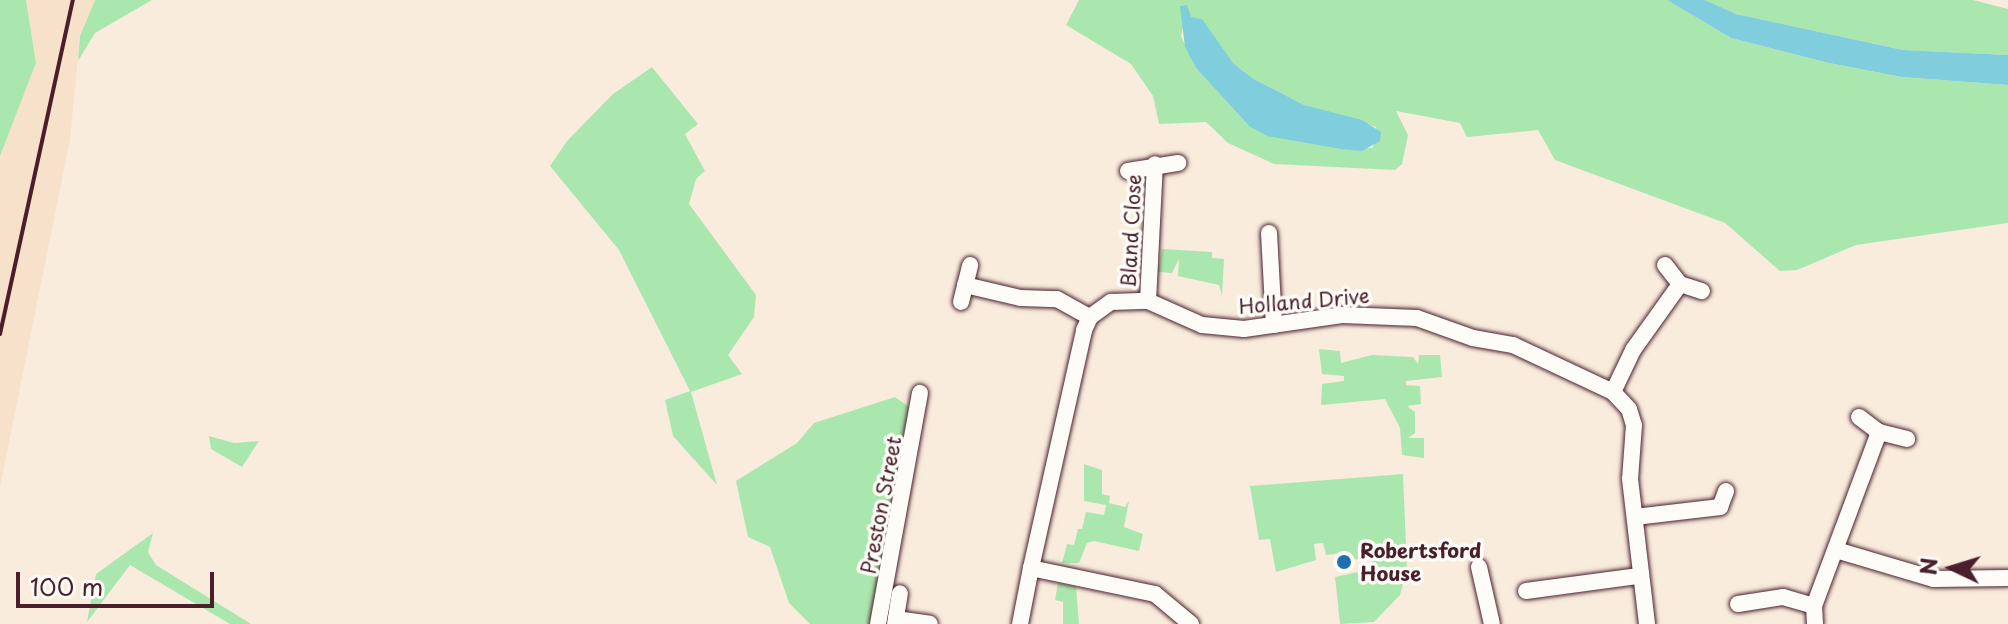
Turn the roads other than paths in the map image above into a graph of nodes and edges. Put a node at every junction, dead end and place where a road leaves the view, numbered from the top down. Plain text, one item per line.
1 (1178, 163) dead end
2 (1155, 164) junction
3 (1128, 171) dead end
4 (1269, 233) dead end
5 (970, 265) dead end
6 (1665, 265) dead end
7 (1680, 284) junction
8 (1702, 291) dead end
9 (1148, 301) junction
10 (1090, 317) junction
11 (1274, 325) junction
12 (1613, 392) junction
13 (920, 393) dead end
14 (1859, 417) dead end
15 (1879, 432) junction
16 (1907, 439) dead end
17 (1726, 491) dead end
18 (1635, 517) junction
19 (1836, 550) junction
20 (1479, 567) dead end
21 (1031, 568) junction
22 (1639, 576) junction
23 (2008, 578) edge
24 (1526, 591) dead end
25 (900, 593) dead end
26 (1738, 604) dead end
27 (1814, 606) junction
28 (896, 621) edge
29 (878, 624) edge
30 (930, 624) edge
31 (1020, 624) edge
32 (1191, 624) edge
33 (1492, 624) edge
34 (1647, 624) edge
35 (1815, 624) edge

1 - 2 street, Bland Close
2 - 3 street, Bland Close
2 - 9 street, Bland Close
4 - 11 street
5 - 10 street
6 - 7 street
7 - 8 street
7 - 12 street
9 - 10 street, Holland Drive
9 - 11 street, Holland Drive
10 - 21 street
11 - 12 street, Holland Drive
12 - 18 street
13 - 29 street, Preston Street
14 - 15 street
15 - 16 street
15 - 19 street
17 - 18 street
18 - 22 street
19 - 23 street
19 - 27 street
20 - 33 street
21 - 31 street
21 - 32 street
22 - 24 street
22 - 34 street
25 - 28 street
26 - 27 street
27 - 35 street
28 - 30 street

